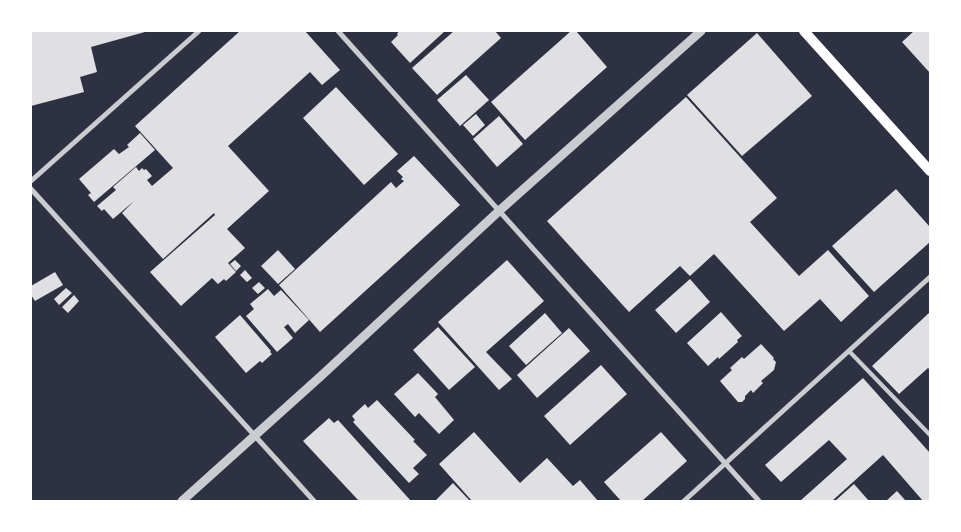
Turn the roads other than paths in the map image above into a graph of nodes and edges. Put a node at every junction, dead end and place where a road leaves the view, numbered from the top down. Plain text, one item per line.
1 (198, 31) edge
2 (338, 31) edge
3 (701, 31) edge
4 (804, 31) edge
5 (930, 171) edge
6 (31, 181) edge
7 (31, 189) edge
8 (499, 211) junction
9 (930, 277) edge
10 (849, 351) junction
11 (930, 434) edge
12 (254, 436) junction
13 (726, 464) junction
14 (182, 501) edge
15 (314, 501) edge
16 (684, 501) edge
17 (759, 501) edge

1 - 6 street
2 - 8 street
3 - 8 street
4 - 5 main road
7 - 12 street
8 - 12 street
8 - 13 street
9 - 10 street
10 - 11 lane
10 - 13 street
12 - 14 street
12 - 15 street
13 - 16 street
13 - 17 street

